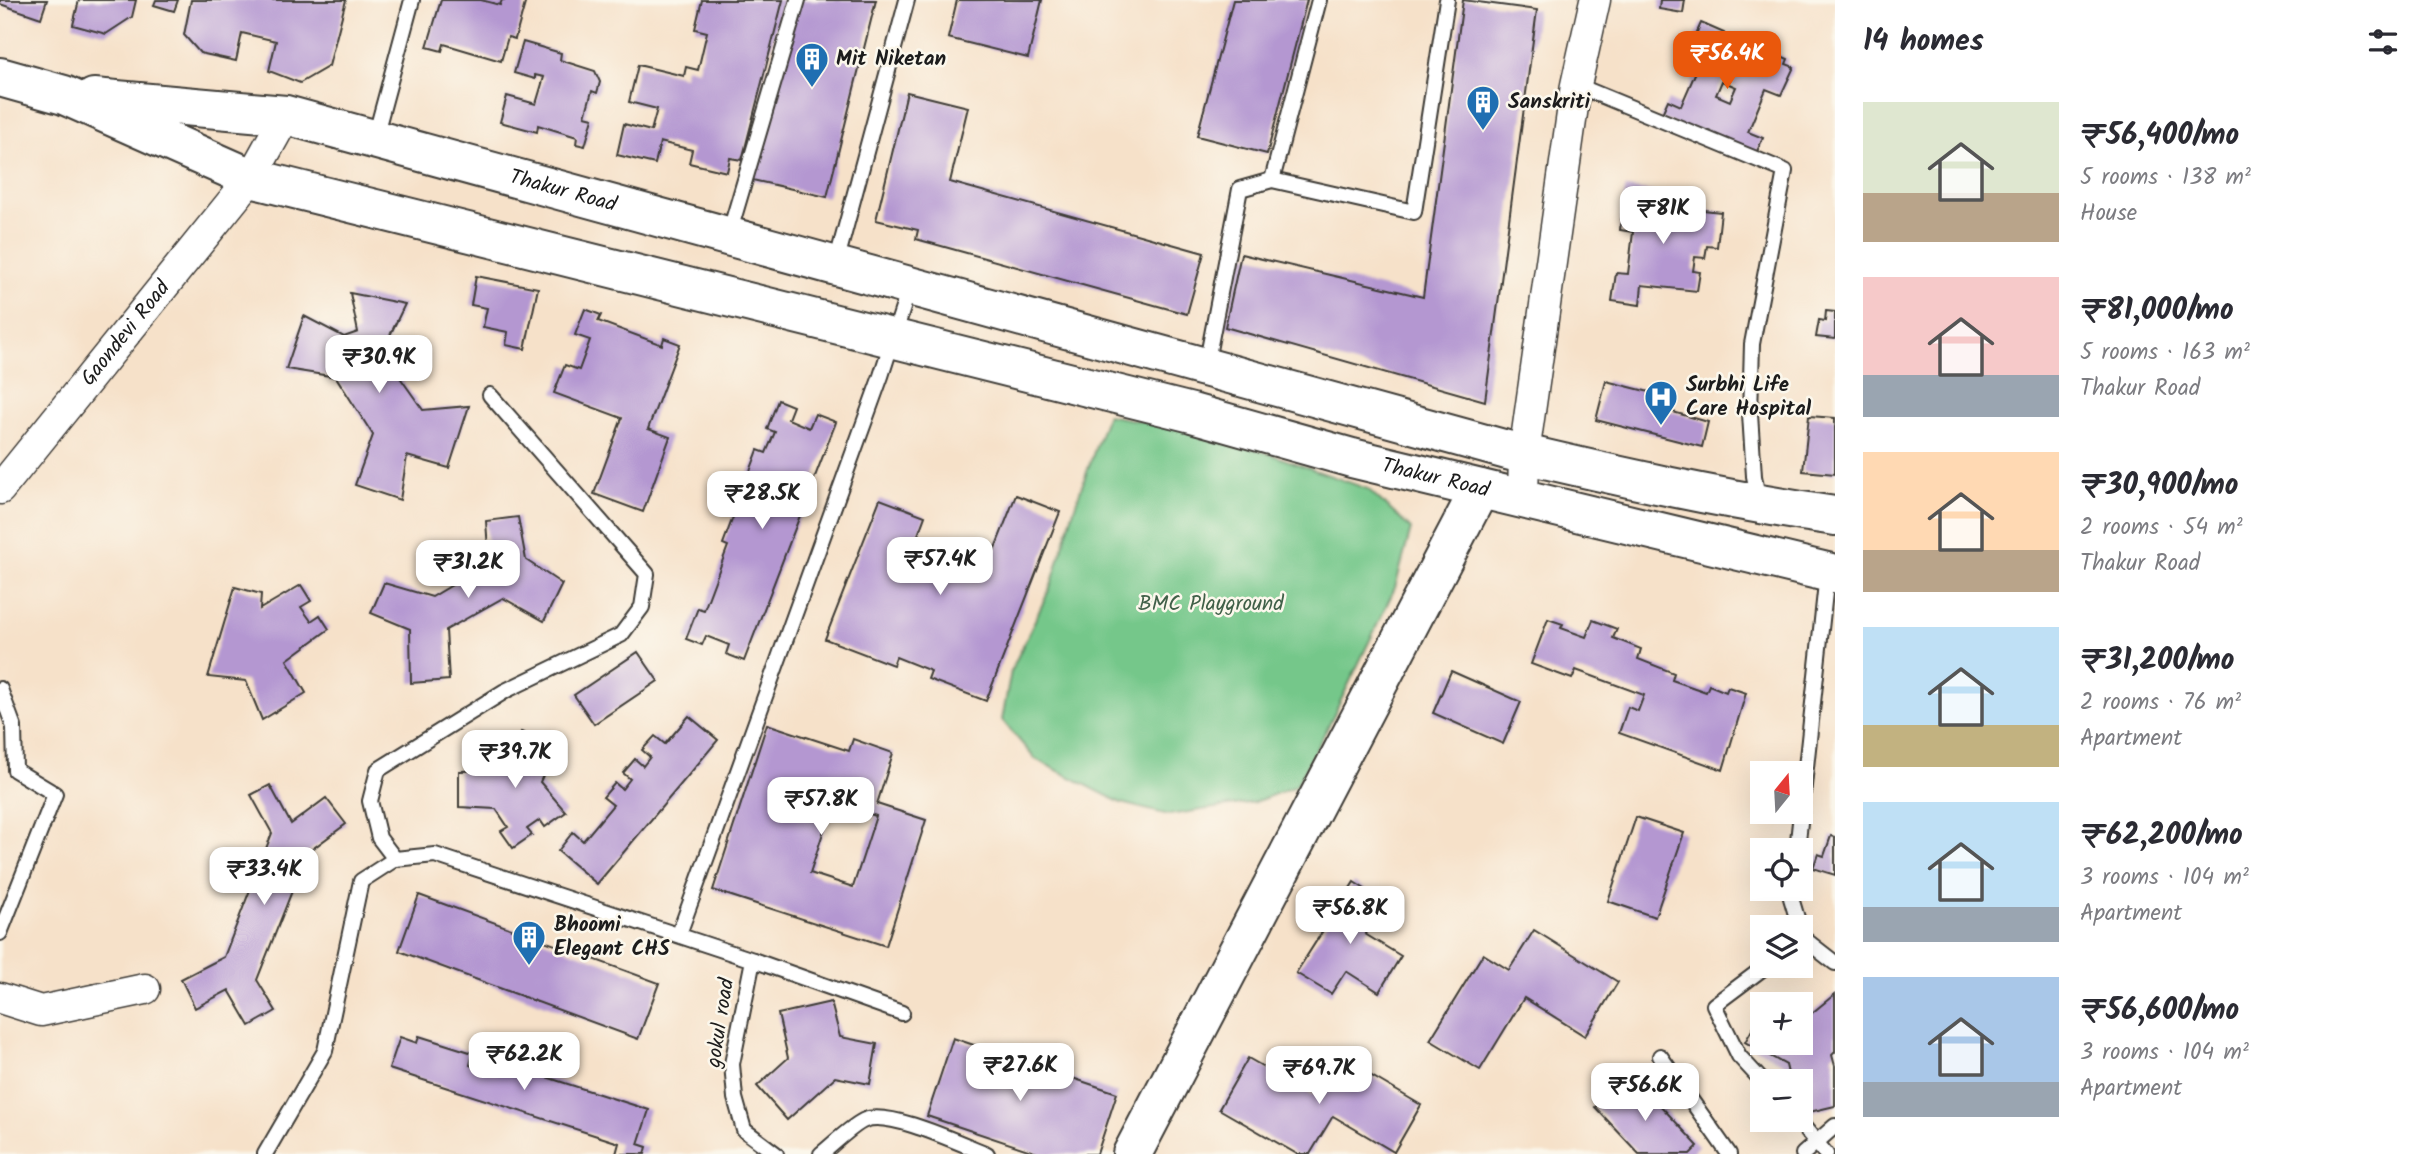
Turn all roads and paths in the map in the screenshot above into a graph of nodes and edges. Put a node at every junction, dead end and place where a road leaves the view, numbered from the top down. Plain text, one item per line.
1 (412, 0) edge
2 (798, 0) edge
3 (907, 0) edge
4 (1319, 0) edge
5 (1447, 0) edge
6 (1587, 2) edge
7 (0, 77) edge
8 (1576, 85) junction
9 (64, 95) junction
10 (286, 115) junction
11 (374, 139) junction
12 (251, 178) junction
13 (1272, 180) junction
14 (729, 235) junction
15 (835, 265) junction
16 (910, 285) junction
17 (1055, 325) junction
18 (894, 340) junction
19 (1206, 366) junction
20 (1036, 375) junction
21 (490, 395) dead end
22 (1488, 445) junction
23 (1524, 454) junction
24 (0, 489) edge
25 (1480, 489) junction
26 (1523, 500) junction
27 (1759, 505) junction
28 (1835, 516) edge
29 (1831, 573) edge
30 (0, 690) edge
31 (14, 727) junction
32 (0, 738) edge
33 (1798, 838) edge
34 (395, 859) junction
35 (0, 933) edge
36 (679, 934) junction
37 (1813, 944) edge
38 (753, 960) junction
39 (1835, 963) edge
40 (1750, 978) edge
41 (145, 989) dead end
42 (0, 998) edge
43 (902, 1013) dead end
44 (1660, 1056) dead end
45 (1751, 1069) edge
46 (1835, 1126) edge
47 (1808, 1132) edge
48 (1821, 1148) edge
49 (265, 1154) edge
50 (776, 1154) edge
51 (821, 1154) edge
52 (987, 1154) edge
53 (1132, 1154) edge
54 (1730, 1154) edge
55 (1803, 1154) edge

1 - 11 lane
2 - 14 lane
3 - 15 lane
4 - 13 lane
5 - 13 lane
6 - 8 street
7 - 9 street, Thakur Road
8 - 23 street
8 - 27 lane
9 - 10 street, Thakur Road
9 - 12 street, Thakur Road
10 - 11 street, Thakur Road
10 - 12 street, Gaondevi Road
11 - 14 street, Thakur Road
12 - 18 street, Thakur Road
12 - 24 street, Gaondevi Road
13 - 19 lane
14 - 15 street, Thakur Road
15 - 16 street, Thakur Road
16 - 17 street, Thakur Road
16 - 18 lane
17 - 19 street, Thakur Road
17 - 20 street
18 - 20 street, Thakur Road
18 - 36 lane
19 - 22 street, Thakur Road
20 - 25 street, Thakur Road
21 - 34 lane
22 - 23 street, Thakur Road
22 - 25 street
23 - 26 street
23 - 27 street, Thakur Road
25 - 26 street, Thakur Road
25 - 53 street
26 - 29 street, Thakur Road
27 - 28 street, Thakur Road
29 - 33 lane
30 - 31 lane
31 - 32 lane
31 - 35 lane
34 - 36 lane, gokul road
34 - 49 lane
36 - 38 lane, gokul road
37 - 39 lane
38 - 43 lane
38 - 50 lane, gokul road
40 - 45 lane
41 - 42 street
44 - 54 lane
46 - 48 lane
47 - 48 lane
48 - 55 lane
51 - 52 lane

